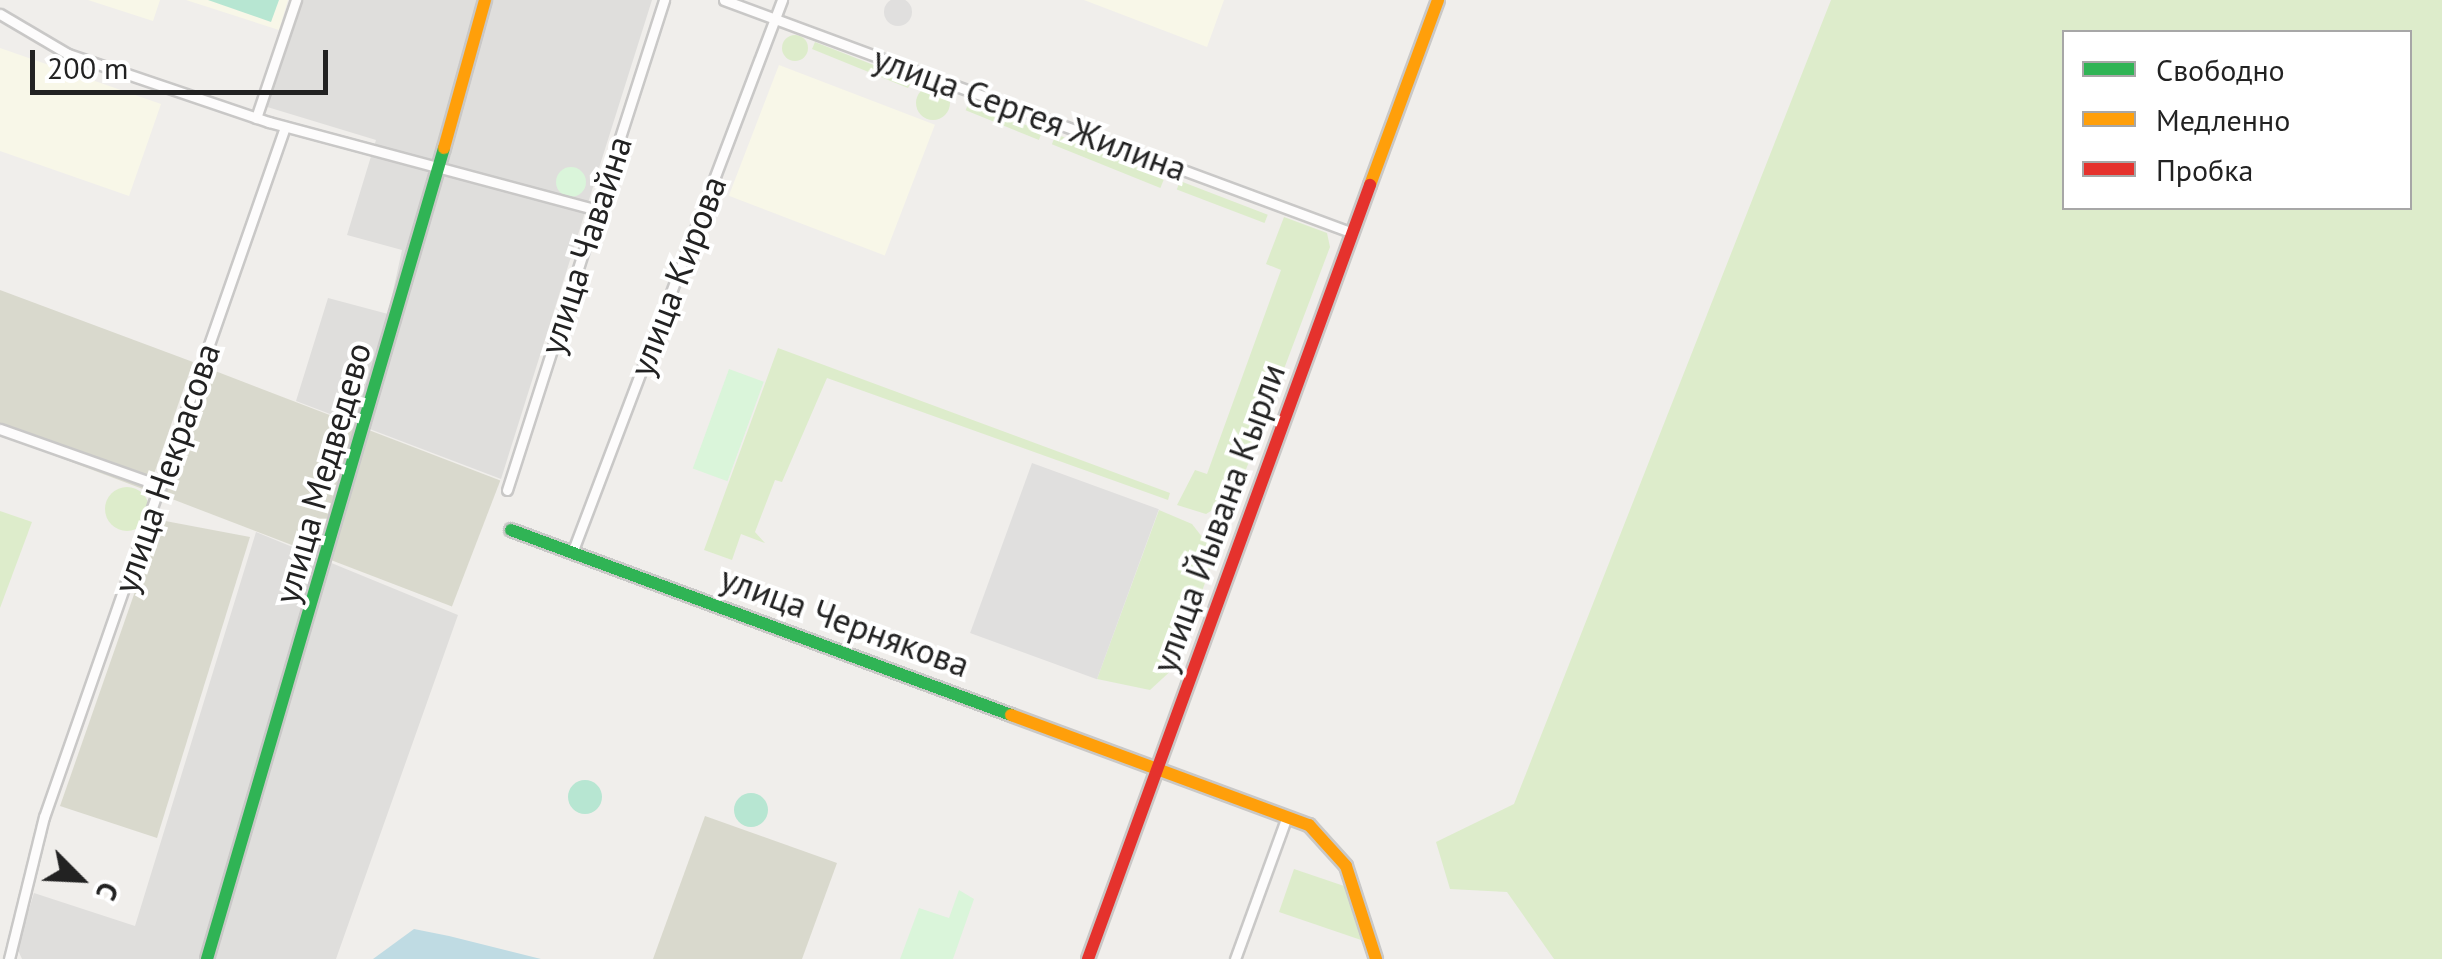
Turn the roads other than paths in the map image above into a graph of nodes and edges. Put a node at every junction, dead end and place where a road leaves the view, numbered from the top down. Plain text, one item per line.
1 (296, 0) edge
2 (484, 0) edge
3 (664, 0) edge
4 (724, 0) edge
5 (782, 0) edge
6 (1438, 0) edge
7 (0, 14) edge
8 (775, 20) junction
9 (256, 118) junction
10 (285, 127) junction
11 (438, 163) junction
12 (597, 210) junction
13 (1353, 233) junction
14 (0, 429) edge
15 (161, 486) junction
16 (507, 490) dead end
17 (510, 530) dead end
18 (572, 553) junction
19 (1158, 768) junction
20 (1288, 816) junction
21 (9, 959) edge
22 (207, 959) edge
23 (1088, 959) edge
24 (1235, 959) edge
25 (1376, 959) edge

1 - 9 street
2 - 11 street, улица Медведево
3 - 12 street, улица Чавайна
4 - 8 street, улица Сергея Жилина
5 - 8 street, улица Кирова
6 - 13 street, улица Йывана Кырли
7 - 9 street
8 - 13 street, улица Сергея Жилина
8 - 18 street, улица Кирова
9 - 10 street
10 - 11 street
10 - 15 street, улица Некрасова
11 - 12 street
11 - 22 street, улица Медведево
12 - 16 street, улица Чавайна
13 - 19 street, улица Йывана Кырли
14 - 15 street
15 - 21 street, улица Некрасова
17 - 18 street, улица Чернякова
18 - 19 street, улица Чернякова
19 - 20 street, улица Чернякова
19 - 23 street, улица Йывана Кырли
20 - 24 street
20 - 25 street, улица Чернякова

